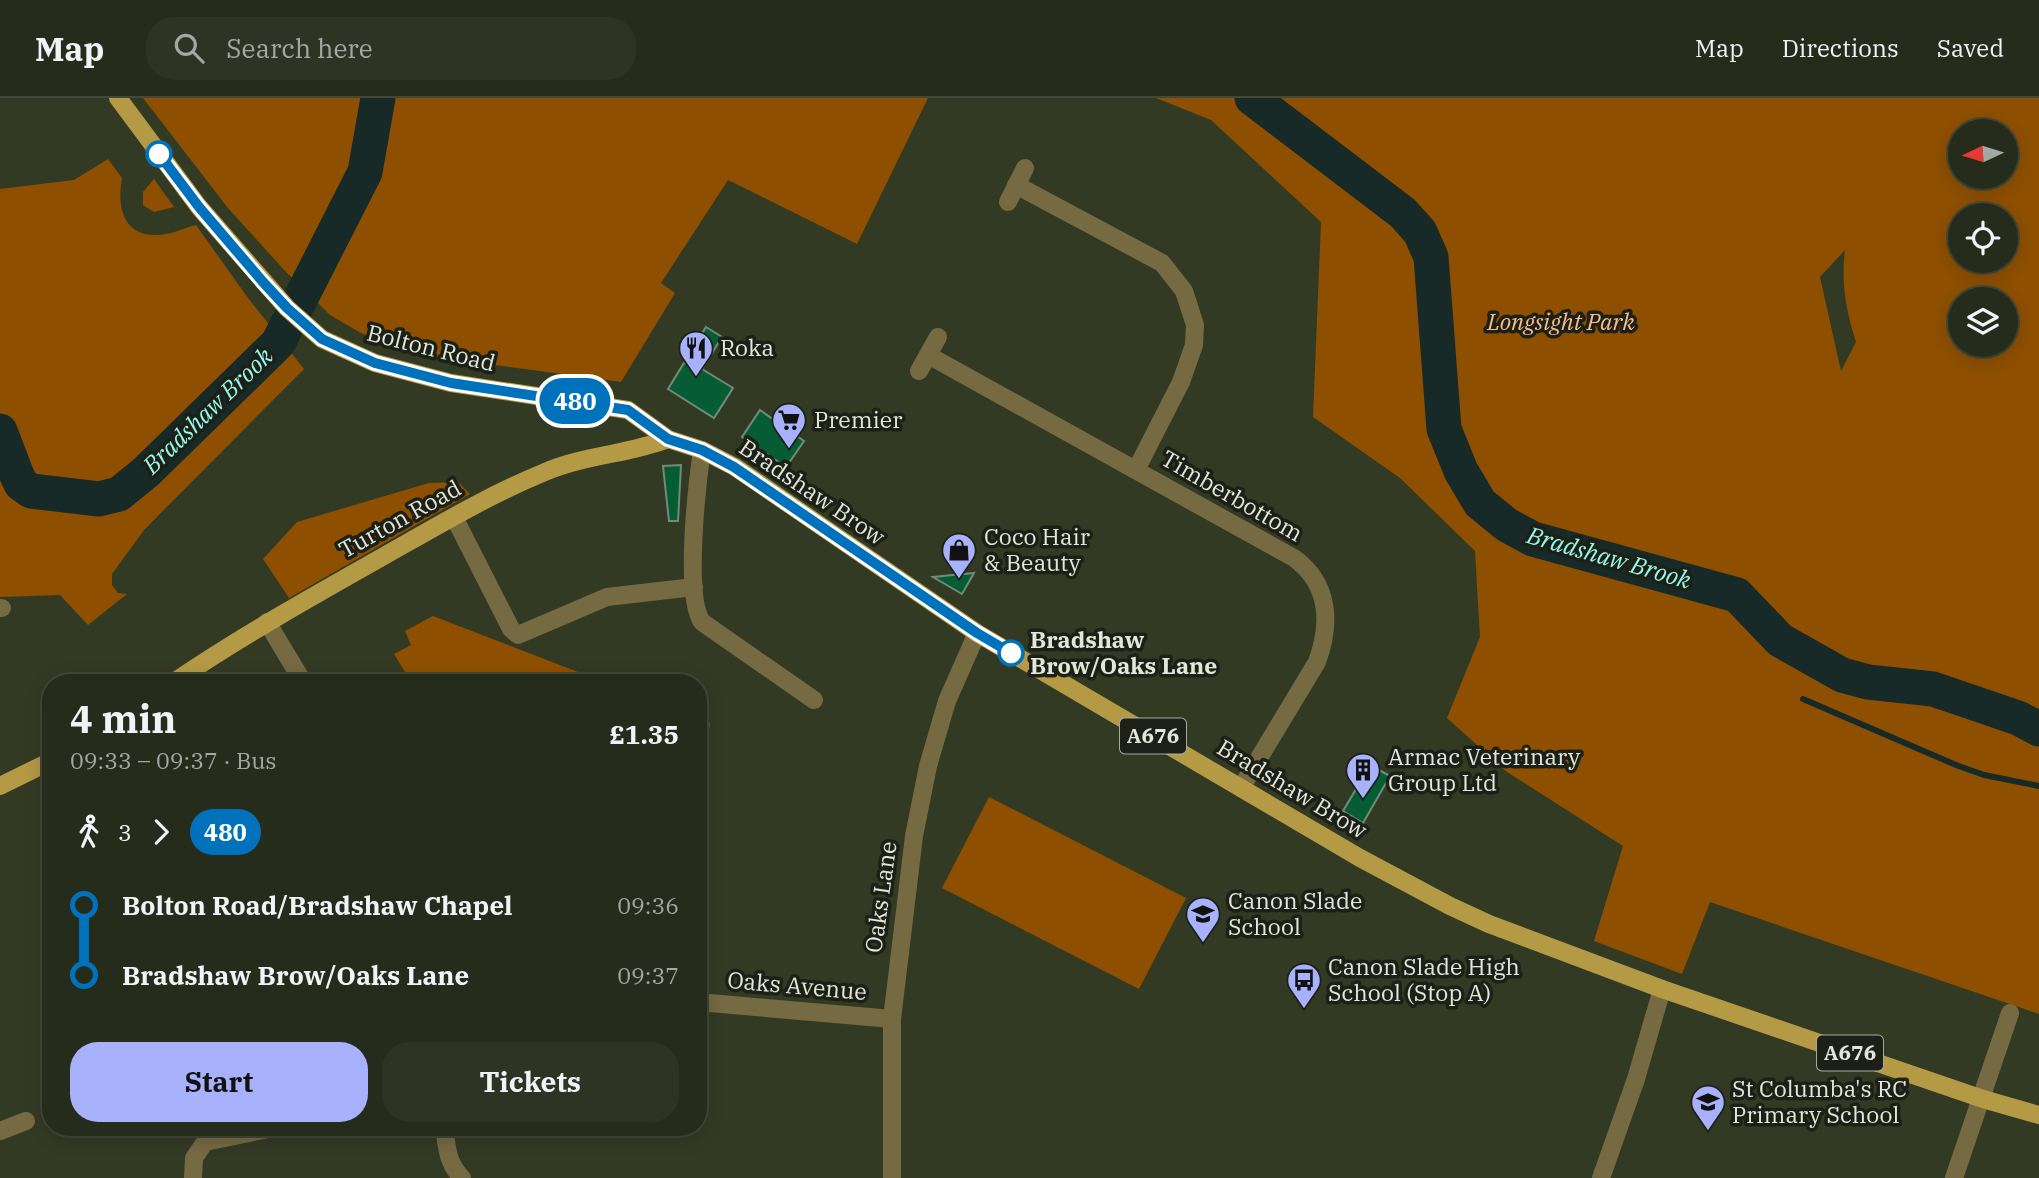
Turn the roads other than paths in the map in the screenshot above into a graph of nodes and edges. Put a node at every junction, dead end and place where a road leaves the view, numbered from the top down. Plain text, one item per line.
1 (118, 98) edge
2 (1025, 168) dead end
3 (1016, 185) junction
4 (1008, 202) dead end
5 (938, 337) dead end
6 (928, 355) junction
7 (919, 371) dead end
8 (668, 439) junction
9 (702, 450) junction
10 (1136, 470) junction
11 (454, 517) junction
12 (694, 587) junction
13 (268, 622) junction
14 (977, 633) junction
15 (187, 674) edge
16 (298, 674) edge
17 (814, 700) dead end
18 (42, 765) edge
19 (0, 786) edge
20 (1241, 788) junction
21 (1662, 989) junction
22 (707, 1003) edge
23 (2010, 1013) dead end
24 (892, 1019) junction
25 (1983, 1099) junction
26 (2039, 1115) edge
27 (26, 1121) dead end
28 (2, 1125) edge
29 (234, 1136) edge
30 (445, 1136) edge
31 (193, 1178) edge
32 (462, 1178) edge
33 (892, 1178) edge
34 (1601, 1178) edge
35 (1954, 1178) edge

1 - 8 main road, Bolton Road / A676
2 - 3 street
3 - 4 street
3 - 10 street, Timberbottom
5 - 6 street
6 - 7 street
6 - 10 street, Timberbottom
8 - 9 main road, Bradshaw Brow / A676
8 - 11 main road, Turton Road
9 - 12 street
9 - 14 main road, Bradshaw Brow / A676
10 - 20 street, Timberbottom
11 - 12 street
11 - 13 main road, Turton Road
12 - 17 street
13 - 15 main road, Turton Road
13 - 16 street
14 - 20 main road, Bradshaw Brow / A676
14 - 24 street, Oaks Lane
18 - 19 main road
20 - 21 main road, Bradshaw Brow / A676
21 - 25 main road, A676
21 - 34 street
22 - 24 street, Oaks Avenue
23 - 25 street
24 - 33 street, Oaks Lane
25 - 26 main road, A676
25 - 35 street
27 - 28 street
29 - 31 street
30 - 32 street

